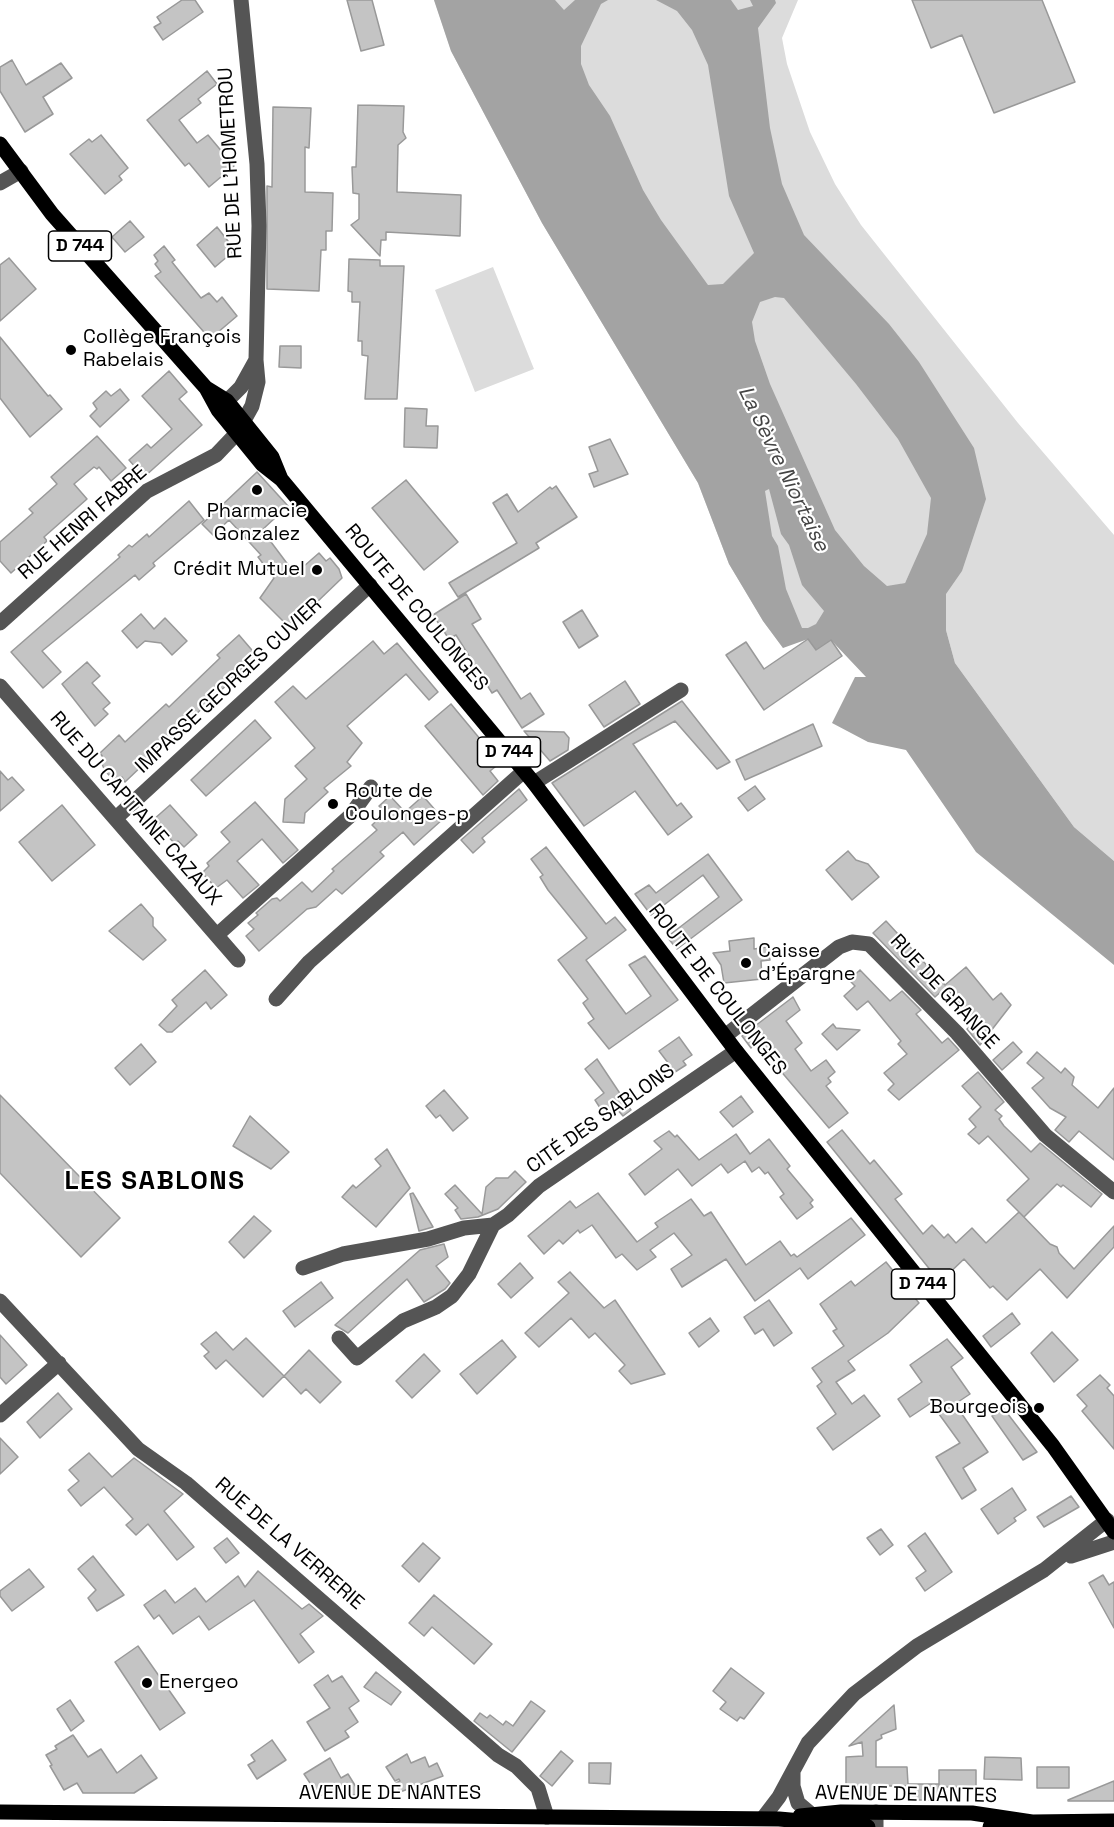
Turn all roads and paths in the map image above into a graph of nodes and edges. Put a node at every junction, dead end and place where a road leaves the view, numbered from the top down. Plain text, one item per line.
1 (241, 0) edge
2 (0, 144) edge
3 (21, 171) junction
4 (0, 183) edge
5 (256, 360) junction
6 (206, 388) junction
7 (227, 400) junction
8 (234, 430) junction
9 (370, 585) junction
10 (0, 623) edge
11 (0, 686) edge
12 (681, 690) dead end
13 (529, 777) junction
14 (371, 787) dead end
15 (116, 818) junction
16 (217, 935) junction
17 (237, 960) dead end
18 (276, 999) dead end
19 (725, 1036) junction
20 (736, 1051) junction
21 (1114, 1192) edge
22 (493, 1225) junction
23 (303, 1268) dead end
24 (0, 1301) edge
25 (339, 1338) dead end
26 (59, 1363) junction
27 (0, 1415) edge
28 (1110, 1526) edge
29 (1114, 1542) edge
30 (1044, 1569) junction
31 (792, 1769) junction
32 (0, 1812) edge
33 (811, 1814) junction
34 (547, 1817) junction
35 (763, 1818) junction
36 (779, 1818) junction
37 (876, 1820) edge
38 (1114, 1821) edge
39 (1032, 1822) junction
40 (868, 1827) edge
41 (990, 1827) edge

1 - 5 street, RUE DE L'HOMETROU
2 - 3 main road, ROUTE DE COULONGES / D 744
3 - 4 street
3 - 6 main road, ROUTE DE COULONGES / D 744
5 - 7 street, RUE DE L'HOMETROU
5 - 8 street, RUE DE L'HOMETROU
6 - 7 main road, ROUTE DE COULONGES / D 744
6 - 8 main road, ROUTE DE COULONGES / D 744
7 - 8 street
8 - 9 main road, ROUTE DE COULONGES / D 744
8 - 10 street, RUE HENRI FABRE
9 - 13 main road, ROUTE DE COULONGES / D 744
9 - 15 street, IMPASSE GEORGES CUVIER
11 - 15 street, RUE DU CAPITAINE CAZAUX
12 - 13 street
13 - 18 street
13 - 19 main road, ROUTE DE COULONGES / D 744
14 - 16 street
15 - 16 street, RUE DU CAPITAINE CAZAUX
16 - 17 street, RUE DU CAPITAINE CAZAUX
19 - 20 main road, ROUTE DE COULONGES / D 744
19 - 21 street, RUE DE GRANGE
20 - 22 street, CITÉ DES SABLONS
20 - 28 main road, ROUTE DE COULONGES / D 744
22 - 23 street
22 - 25 street, CITÉ DES SABLONS
24 - 26 street, RUE DE LA VERRERIE
26 - 27 street
26 - 34 street, RUE DE LA VERRERIE
28 - 30 street
29 - 30 street
30 - 31 street
31 - 33 street
31 - 35 street
32 - 34 main road, AVENUE DE NANTES
33 - 36 main road, AVENUE DE NANTES
33 - 37 main road, AVENUE DE NANTES
34 - 35 main road, AVENUE DE NANTES
35 - 36 main road, AVENUE DE NANTES
36 - 40 main road, AVENUE DE NANTES
37 - 39 main road, AVENUE DE NANTES
38 - 39 main road, AVENUE DE NANTES
39 - 41 main road, AVENUE DE NANTES

